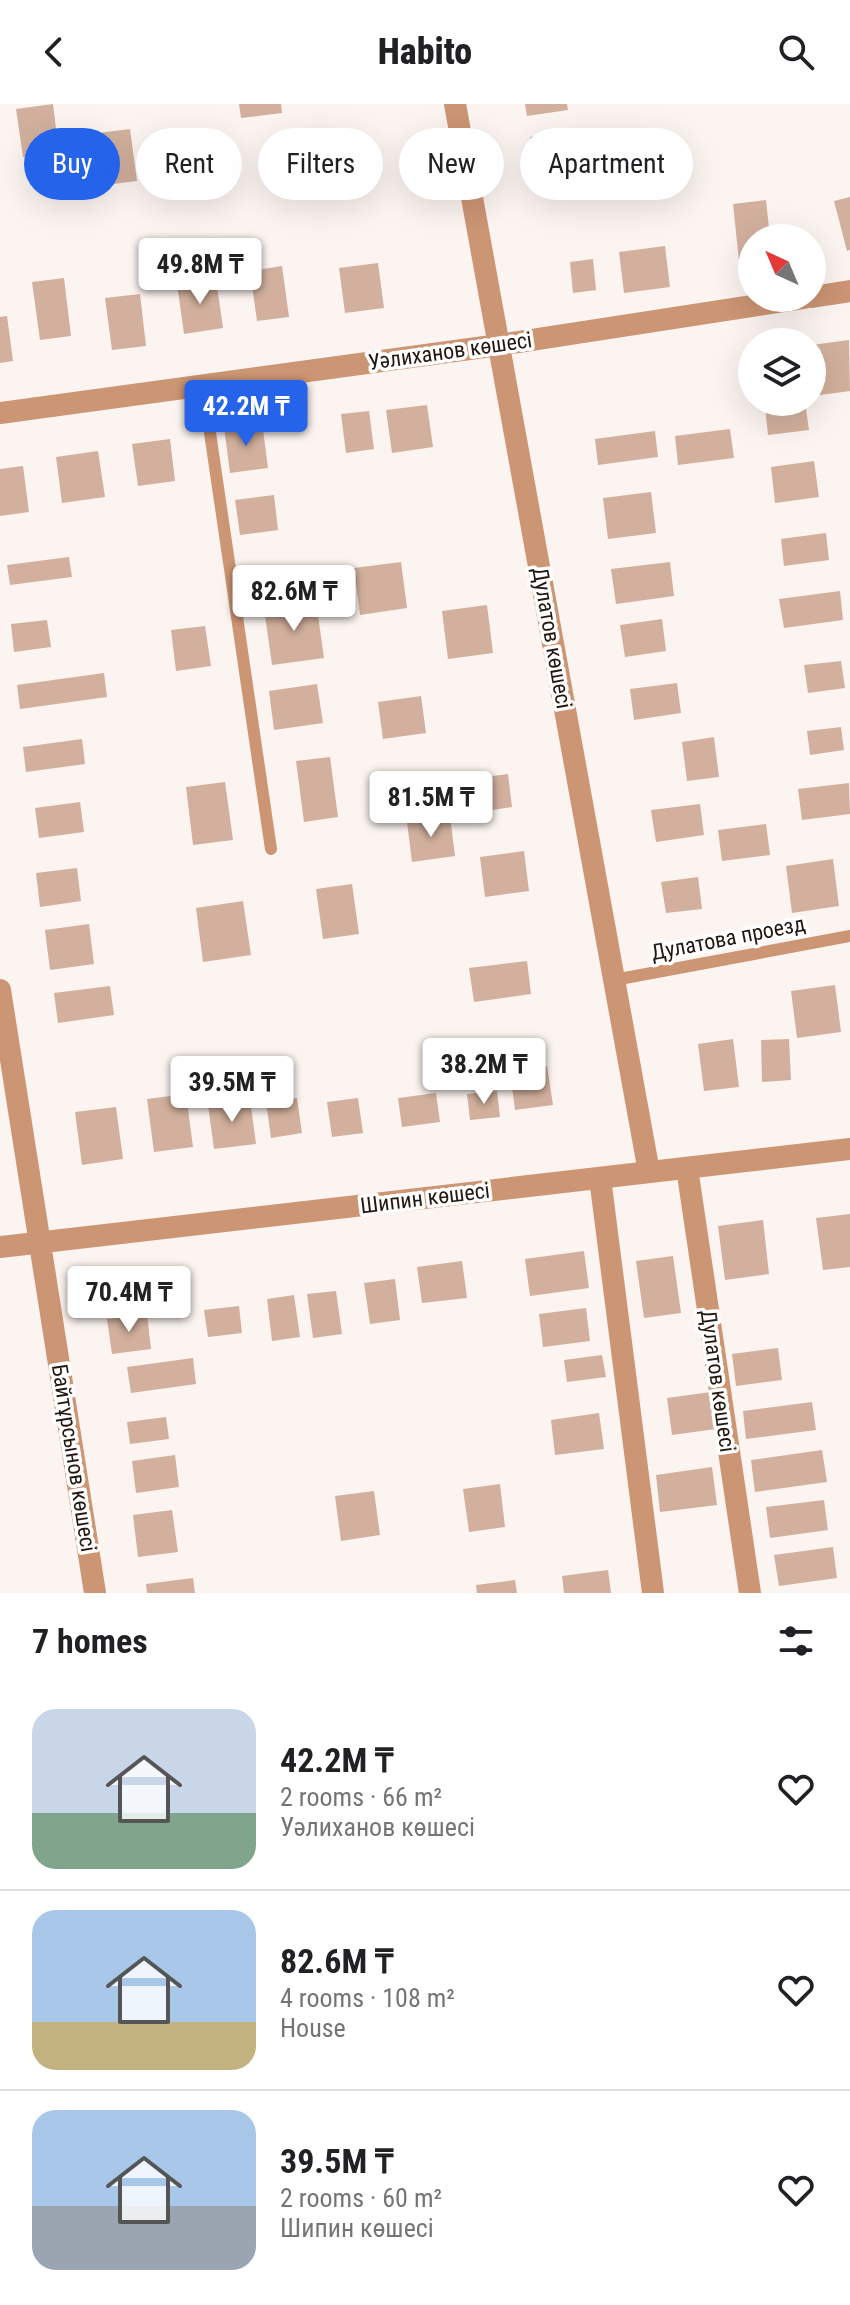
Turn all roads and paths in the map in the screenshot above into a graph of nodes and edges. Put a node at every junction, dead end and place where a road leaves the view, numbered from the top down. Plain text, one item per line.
1 (455, 104) edge
2 (850, 291) edge
3 (826, 295) edge
4 (738, 308) edge
5 (499, 345) junction
6 (203, 385) junction
7 (0, 413) edge
8 (271, 849) dead end
9 (850, 936) edge
10 (614, 980) junction
11 (0, 990) edge
12 (850, 1149) edge
13 (687, 1168) junction
14 (649, 1172) junction
15 (600, 1178) junction
16 (40, 1242) junction
17 (0, 1247) edge
18 (95, 1593) edge
19 (653, 1593) edge
20 (750, 1593) edge

1 - 5 street, Дулатов көшесі
2 - 3 street
4 - 5 street, Уәлиханов көшесі
5 - 6 street, Уәлиханов көшесі
5 - 10 street, Дулатов көшесі
6 - 7 street, Уәлиханов көшесі
6 - 8 lane
9 - 10 lane, Дулатова проезд
10 - 14 street, Дулатов көшесі
11 - 16 street, Байтұрсынов көшесі
12 - 13 street, Шипин көшесі
13 - 14 street, Шипин көшесі
13 - 20 street, Дулатов көшесі
14 - 15 street, Шипин көшесі
15 - 16 street, Шипин көшесі
15 - 19 street
16 - 17 street, Шипин көшесі
16 - 18 street, Байтұрсынов көшесі

